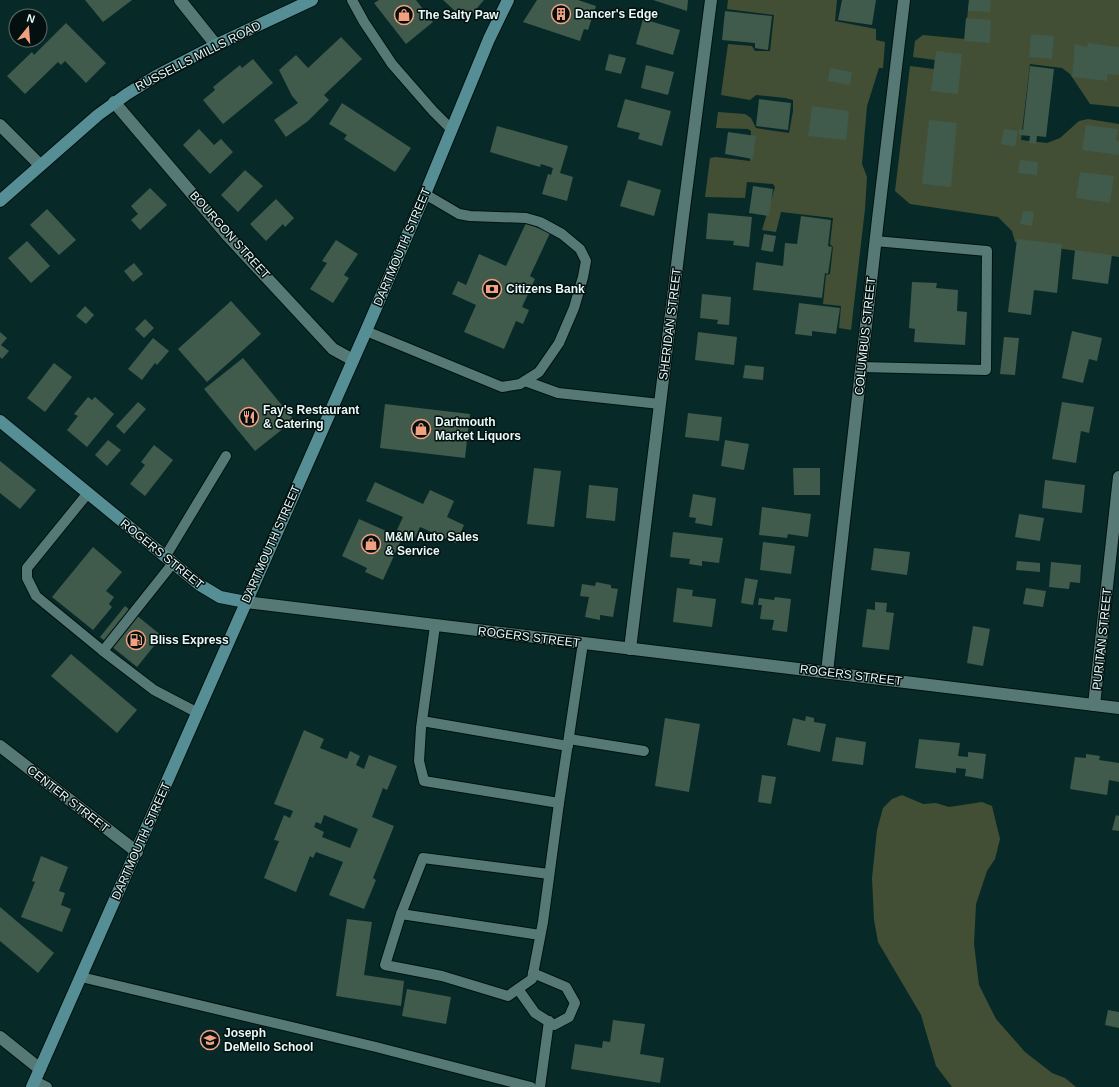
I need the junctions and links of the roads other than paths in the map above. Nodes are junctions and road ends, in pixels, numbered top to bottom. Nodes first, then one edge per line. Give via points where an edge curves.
1 (180, 0) edge
2 (352, 0) edge
3 (508, 0) edge
4 (711, 0) edge
5 (904, 0) edge
6 (303, 2) edge
7 (216, 45) junction
8 (114, 102) junction
9 (0, 125) edge
10 (452, 130) junction
11 (40, 165) junction
12 (425, 194) junction
13 (0, 200) edge
14 (875, 241) junction
15 (366, 331) junction
16 (352, 360) junction
17 (861, 367) junction
18 (525, 382) junction
19 (660, 404) junction
20 (0, 421) edge
21 (226, 456) dead end
22 (1119, 477) edge
23 (88, 493) junction
24 (169, 560) junction
25 (246, 602) junction
26 (435, 626) junction
27 (583, 643) junction
28 (630, 649) junction
29 (103, 651) junction
30 (827, 672) junction
31 (1094, 705) junction
32 (1119, 708) edge
33 (198, 712) junction
34 (422, 721) junction
35 (568, 743) junction
36 (0, 746) edge
37 (644, 751) dead end
38 (558, 803) junction
39 (137, 852) junction
40 (549, 874) junction
41 (401, 914) junction
42 (540, 935) junction
43 (533, 973) junction
44 (81, 977) junction
45 (518, 989) junction
46 (549, 1021) junction
47 (0, 1037) edge
48 (40, 1069) junction
49 (34, 1084) edge
50 (509, 1084) edge
51 (47, 1087) edge
52 (531, 1087) edge
53 (540, 1087) edge

1 - 7 street
2 - 10 lane via 392,64
3 - 10 main road, DARTMOUTH STREET via 489,39
4 - 19 street, SHERIDAN STREET
5 - 14 street, COLUMBUS STREET
6 - 7 main road, RUSSELLS MILLS ROAD
7 - 8 main road, RUSSELLS MILLS ROAD via 156,76
8 - 11 main road, RUSSELLS MILLS ROAD
8 - 16 street, BOURGON STREET via 228,236 330,346
9 - 11 street
10 - 12 main road, DARTMOUTH STREET
11 - 13 main road, RUSSELLS MILLS ROAD
12 - 15 main road, DARTMOUTH STREET
12 - 18 lane via 459,214 526,218 540,222 562,234 580,249 586,261 584,278 574,308 559,343 539,372
14 - 17 street, COLUMBUS STREET
14 - 17 lane via 987,251 986,370
15 - 16 main road, DARTMOUTH STREET
15 - 18 lane via 502,387
16 - 25 main road, DARTMOUTH STREET
17 - 30 street, COLUMBUS STREET
18 - 19 lane via 558,393
19 - 28 street, SHERIDAN STREET
20 - 23 main road, ROGERS STREET
21 - 24 lane
22 - 31 street, PURITAN STREET
23 - 24 main road, ROGERS STREET
23 - 29 lane via 27,568 27,578 36,596
24 - 25 main road, ROGERS STREET via 212,593
24 - 29 lane
25 - 26 street, ROGERS STREET
25 - 33 main road, DARTMOUTH STREET
26 - 27 street, ROGERS STREET
26 - 34 lane
27 - 28 street, ROGERS STREET
27 - 35 lane
28 - 30 street, ROGERS STREET
29 - 33 lane via 154,690
30 - 31 street, ROGERS STREET
31 - 32 street, ROGERS STREET
33 - 39 main road, DARTMOUTH STREET
34 - 35 lane
34 - 38 lane via 419,761 424,781
35 - 37 lane
35 - 38 lane
36 - 39 street, CENTER STREET
38 - 40 lane
39 - 44 main road, DARTMOUTH STREET
40 - 41 lane via 423,858
40 - 42 lane
41 - 42 lane
41 - 45 lane via 385,964 442,976 508,996
42 - 43 lane
43 - 45 lane via 532,979
43 - 46 lane via 566,987 575,1003 569,1017 554,1025
44 - 48 main road, DARTMOUTH STREET
44 - 50 lane via 369,1045
45 - 46 lane via 535,1013
46 - 53 lane
47 - 48 street
48 - 49 main road, DARTMOUTH STREET
49 - 51 lane
50 - 52 lane

